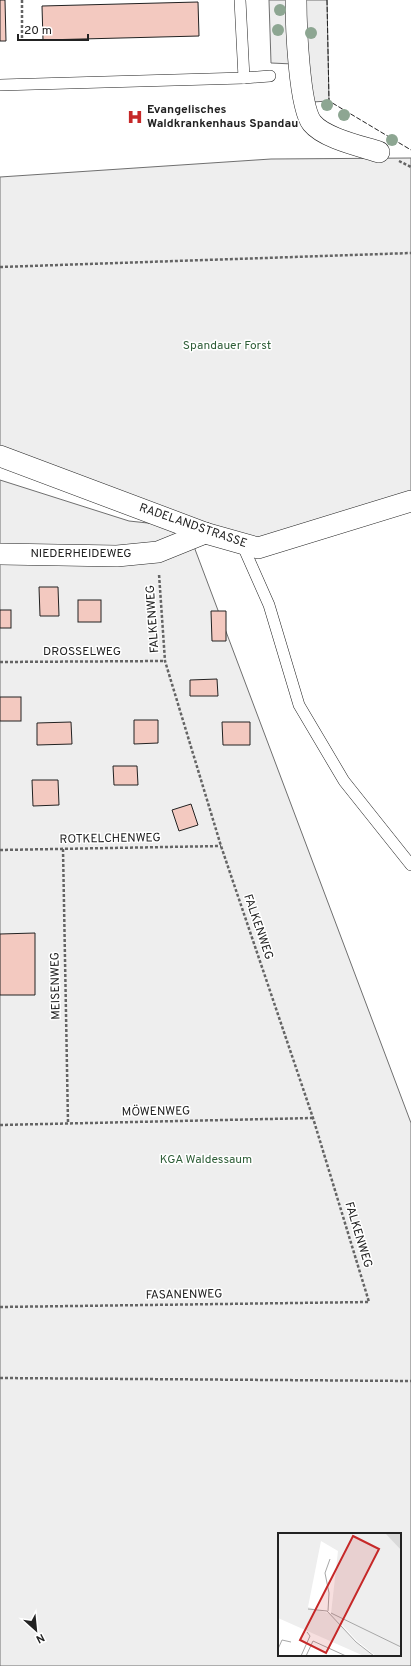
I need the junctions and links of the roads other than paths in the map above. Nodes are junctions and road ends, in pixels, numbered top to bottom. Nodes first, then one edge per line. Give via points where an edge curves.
1 (240, 0) edge
2 (296, 0) edge
3 (270, 76) dead end
4 (244, 78) junction
5 (0, 85) edge
6 (387, 155) road end
7 (0, 456) edge
8 (411, 501) edge
9 (205, 532) junction
10 (242, 544) junction
11 (0, 554) edge
12 (411, 865) edge

1 - 4 lane
2 - 6 street via 296,32 305,111 312,123 324,133
3 - 4 lane
4 - 5 lane
7 - 9 street, RADELANDSTRASSE
8 - 10 street, RADELANDSTRASSE via 258,548
9 - 10 street, RADELANDSTRASSE
9 - 11 street, NIEDERHEIDEWEG via 158,552 117,556
10 - 12 lane via 269,605 299,706 344,781

